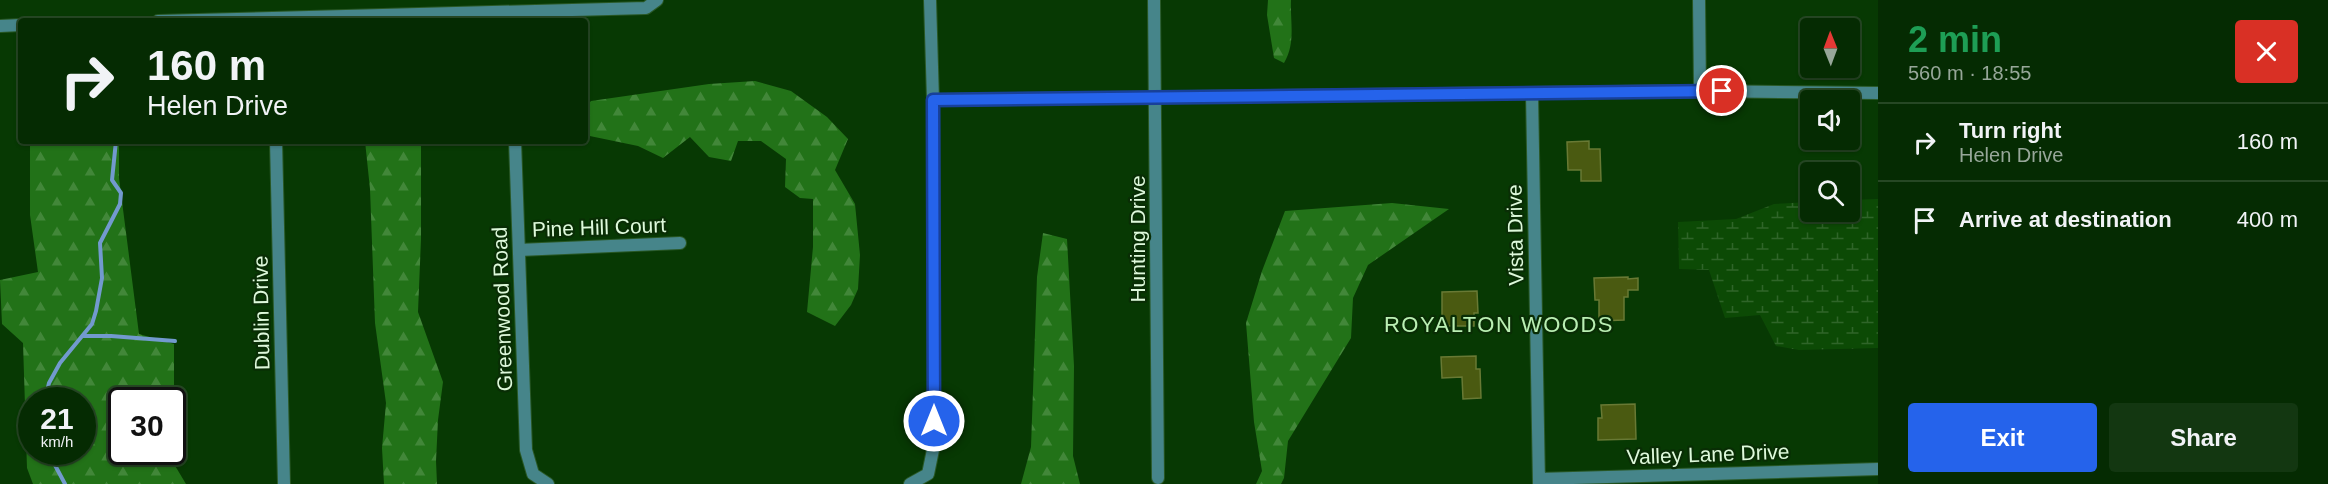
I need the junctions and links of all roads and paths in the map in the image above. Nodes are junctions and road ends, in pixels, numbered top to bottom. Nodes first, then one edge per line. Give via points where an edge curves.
1 (510, 0) edge
2 (657, 0) edge
3 (930, 0) edge
4 (1154, 0) edge
5 (1699, 0) edge
6 (511, 17) edge
7 (392, 18) edge
8 (18, 25) edge
9 (0, 26) edge
10 (1700, 91) junction
11 (1878, 93) edge
12 (1532, 94) junction
13 (1155, 97) junction
14 (933, 100) junction
15 (276, 144) edge
16 (515, 144) edge
17 (680, 243) dead end
18 (519, 250) junction
19 (1878, 469) edge
20 (1158, 478) dead end
21 (1539, 481) edge
22 (284, 484) edge
23 (548, 484) edge
24 (910, 484) edge

1 - 6 street
2 - 6 street via 646,8
3 - 14 street
4 - 13 street, Hunting Drive
5 - 10 street
6 - 7 street
8 - 9 street
10 - 11 street
10 - 12 street
12 - 13 street
12 - 21 street, Vista Drive
13 - 14 street
13 - 20 street, Hunting Drive
14 - 24 street via 934,445 928,474
15 - 22 street, Dublin Drive
16 - 18 street, Greenwood Road
17 - 18 street, Pine Hill Court
18 - 23 street, Greenwood Road via 526,450 533,474
19 - 21 street, Valley Lane Drive

